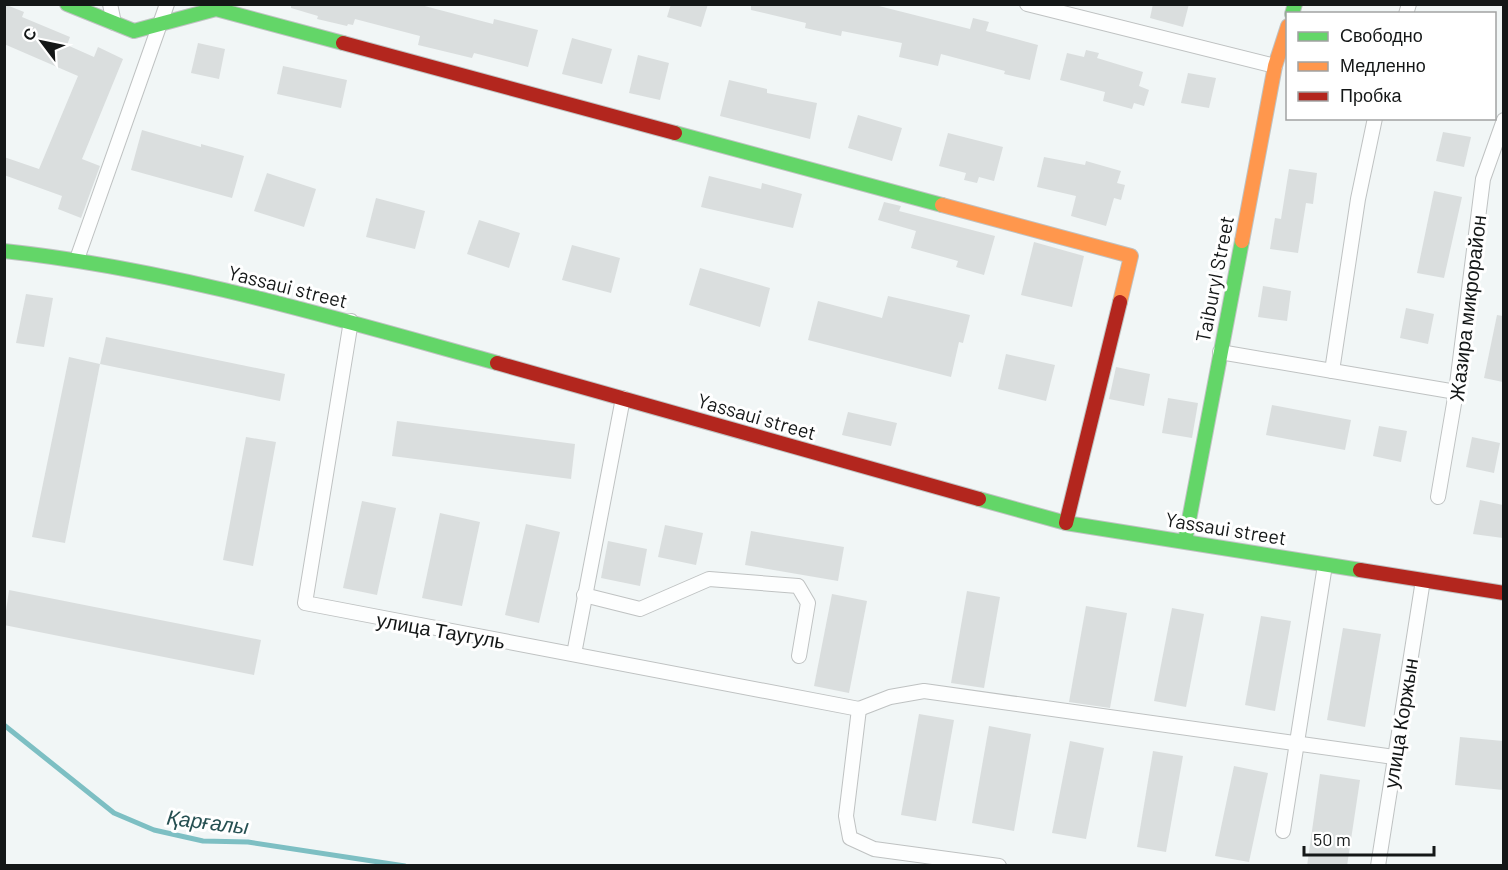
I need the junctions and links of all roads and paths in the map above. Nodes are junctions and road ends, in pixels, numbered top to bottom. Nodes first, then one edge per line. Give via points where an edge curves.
1 (67, 4) edge
2 (110, 4) edge
3 (167, 4) edge
4 (1028, 4) edge
5 (114, 23) junction
6 (159, 24) junction
7 (1286, 29) edge
8 (1275, 66) junction
9 (1375, 120) edge
10 (1503, 120) edge
11 (4, 251) edge
12 (77, 259) junction
13 (351, 321) junction
14 (1220, 352) junction
15 (1332, 371) junction
16 (1456, 392) junction
17 (623, 398) junction
18 (1438, 497) dead end
19 (1066, 523) junction
20 (1185, 541) junction
21 (1325, 565) junction
22 (1423, 580) junction
23 (1503, 593) edge
24 (584, 596) junction
25 (574, 654) junction
26 (800, 656) dead end
27 (859, 708) junction
28 (1298, 745) junction
29 (1394, 757) junction
30 (1282, 831) dead end
31 (999, 866) edge
32 (1378, 866) edge

1 - 5 street
2 - 5 street
3 - 6 street
4 - 8 street
5 - 6 street via 134,31
6 - 12 street
6 - 19 street via 216,9 1131,256
7 - 8 street, Taiburyl Street
8 - 14 street, Taiburyl Street
9 - 15 street via 1358,199
10 - 16 street, Жазира микрорайон via 1483,179
11 - 12 street, Yassaui street
12 - 13 street, Yassaui street
13 - 17 street, Yassaui street
13 - 25 street, улица Таугуль via 305,603
14 - 15 street
14 - 20 street, Taiburyl Street
15 - 16 street
16 - 18 street, Жазира микрорайон
17 - 19 street, Yassaui street
17 - 24 street
19 - 20 street, Yassaui street
20 - 21 street, Yassaui street
21 - 22 street, Yassaui street
21 - 28 street
22 - 23 street, Yassaui street
22 - 29 street, улица Коржын
24 - 25 street
24 - 26 street via 640,609 708,579 798,586 808,603
25 - 27 street, улица Таугуль
27 - 28 street via 890,697 924,692
27 - 31 street via 846,816 850,838 874,849
28 - 29 street
28 - 30 street
29 - 32 street, улица Коржын

